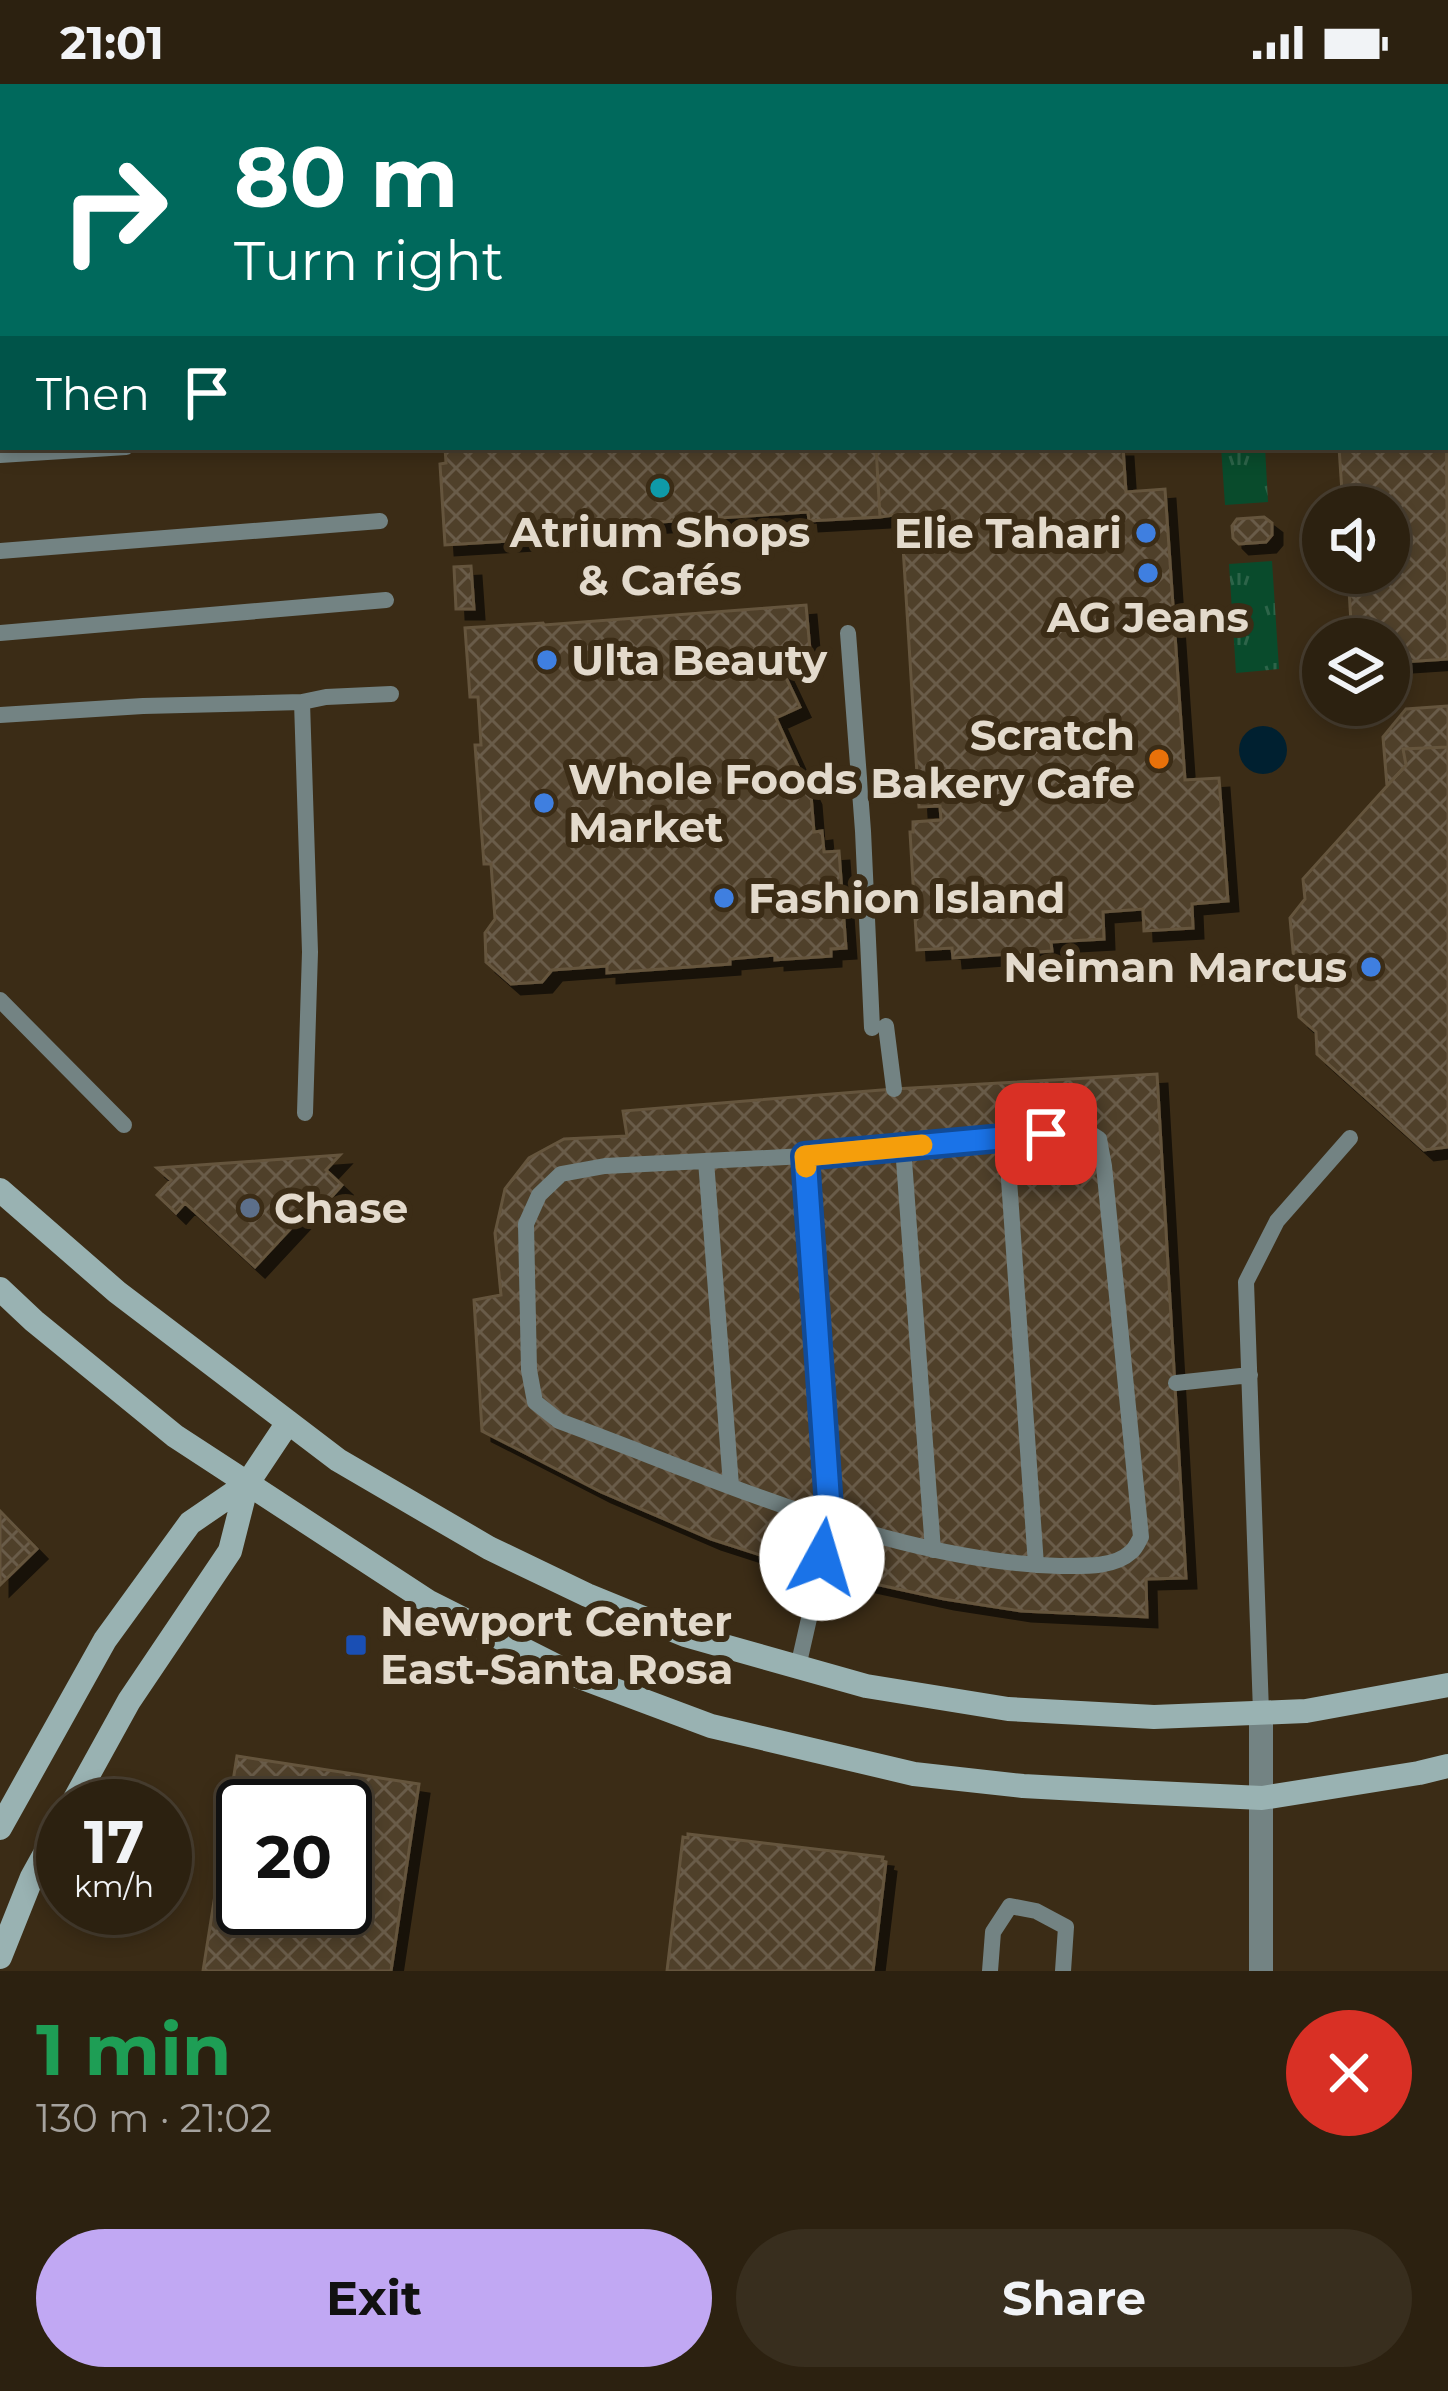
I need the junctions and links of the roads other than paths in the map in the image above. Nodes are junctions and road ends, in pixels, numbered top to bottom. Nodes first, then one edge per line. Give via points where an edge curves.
1 (79, 450) edge
2 (0, 455) edge
3 (380, 521) dead end
4 (0, 551) edge
5 (386, 600) dead end
6 (0, 633) edge
7 (848, 633) dead end
8 (391, 694) dead end
9 (302, 702) junction
10 (0, 715) edge
11 (0, 1000) edge
12 (894, 1089) dead end
13 (305, 1113) dead end
14 (124, 1125) dead end
15 (1006, 1137) junction
16 (1350, 1138) dead end
17 (903, 1147) junction
18 (805, 1156) junction
19 (706, 1160) junction
20 (0, 1190) edge
21 (0, 1289) edge
22 (1250, 1375) junction
23 (1176, 1383) dead end
24 (287, 1424) junction
25 (247, 1484) junction
26 (731, 1485) junction
27 (830, 1522) junction
28 (934, 1550) junction
29 (1036, 1565) junction
30 (798, 1666) junction
31 (1448, 1685) edge
32 (1261, 1712) junction
33 (1448, 1766) edge
34 (86, 1779) edge
35 (1262, 1798) junction
36 (0, 1828) edge
37 (36, 1870) edge
38 (0, 1960) edge
39 (15, 1971) edge
40 (990, 1971) edge
41 (1063, 1971) edge
42 (1262, 1971) edge

1 - 2 lane
3 - 4 lane
5 - 6 lane
7 - 12 lane via 879,1027
8 - 9 lane
9 - 10 lane
9 - 13 lane via 310,952
11 - 14 lane
15 - 17 lane
15 - 29 lane
15 - 29 lane via 1084,1130 1099,1139 1141,1537 1111,1562
16 - 22 lane via 1276,1221 1246,1282
17 - 18 lane
17 - 28 lane
18 - 19 lane
18 - 27 lane
19 - 26 lane
19 - 26 lane via 561,1174 539,1195 526,1224 530,1370 535,1402 560,1421
20 - 24 main road
21 - 25 main road via 175,1436
22 - 23 lane
22 - 32 lane
24 - 25 main road
24 - 30 main road via 489,1548 568,1586 685,1635
25 - 34 main road via 230,1551
25 - 35 main road via 429,1602 572,1674 711,1726 914,1774
25 - 36 main road via 190,1523 105,1640
26 - 27 lane
27 - 28 lane
27 - 30 lane
28 - 29 lane
30 - 32 main road via 866,1686 1008,1708 1154,1717
31 - 32 main road
32 - 35 street
33 - 35 main road
35 - 42 street
37 - 38 main road
38 - 39 street
40 - 41 lane via 992,1932 1010,1906 1066,1927

